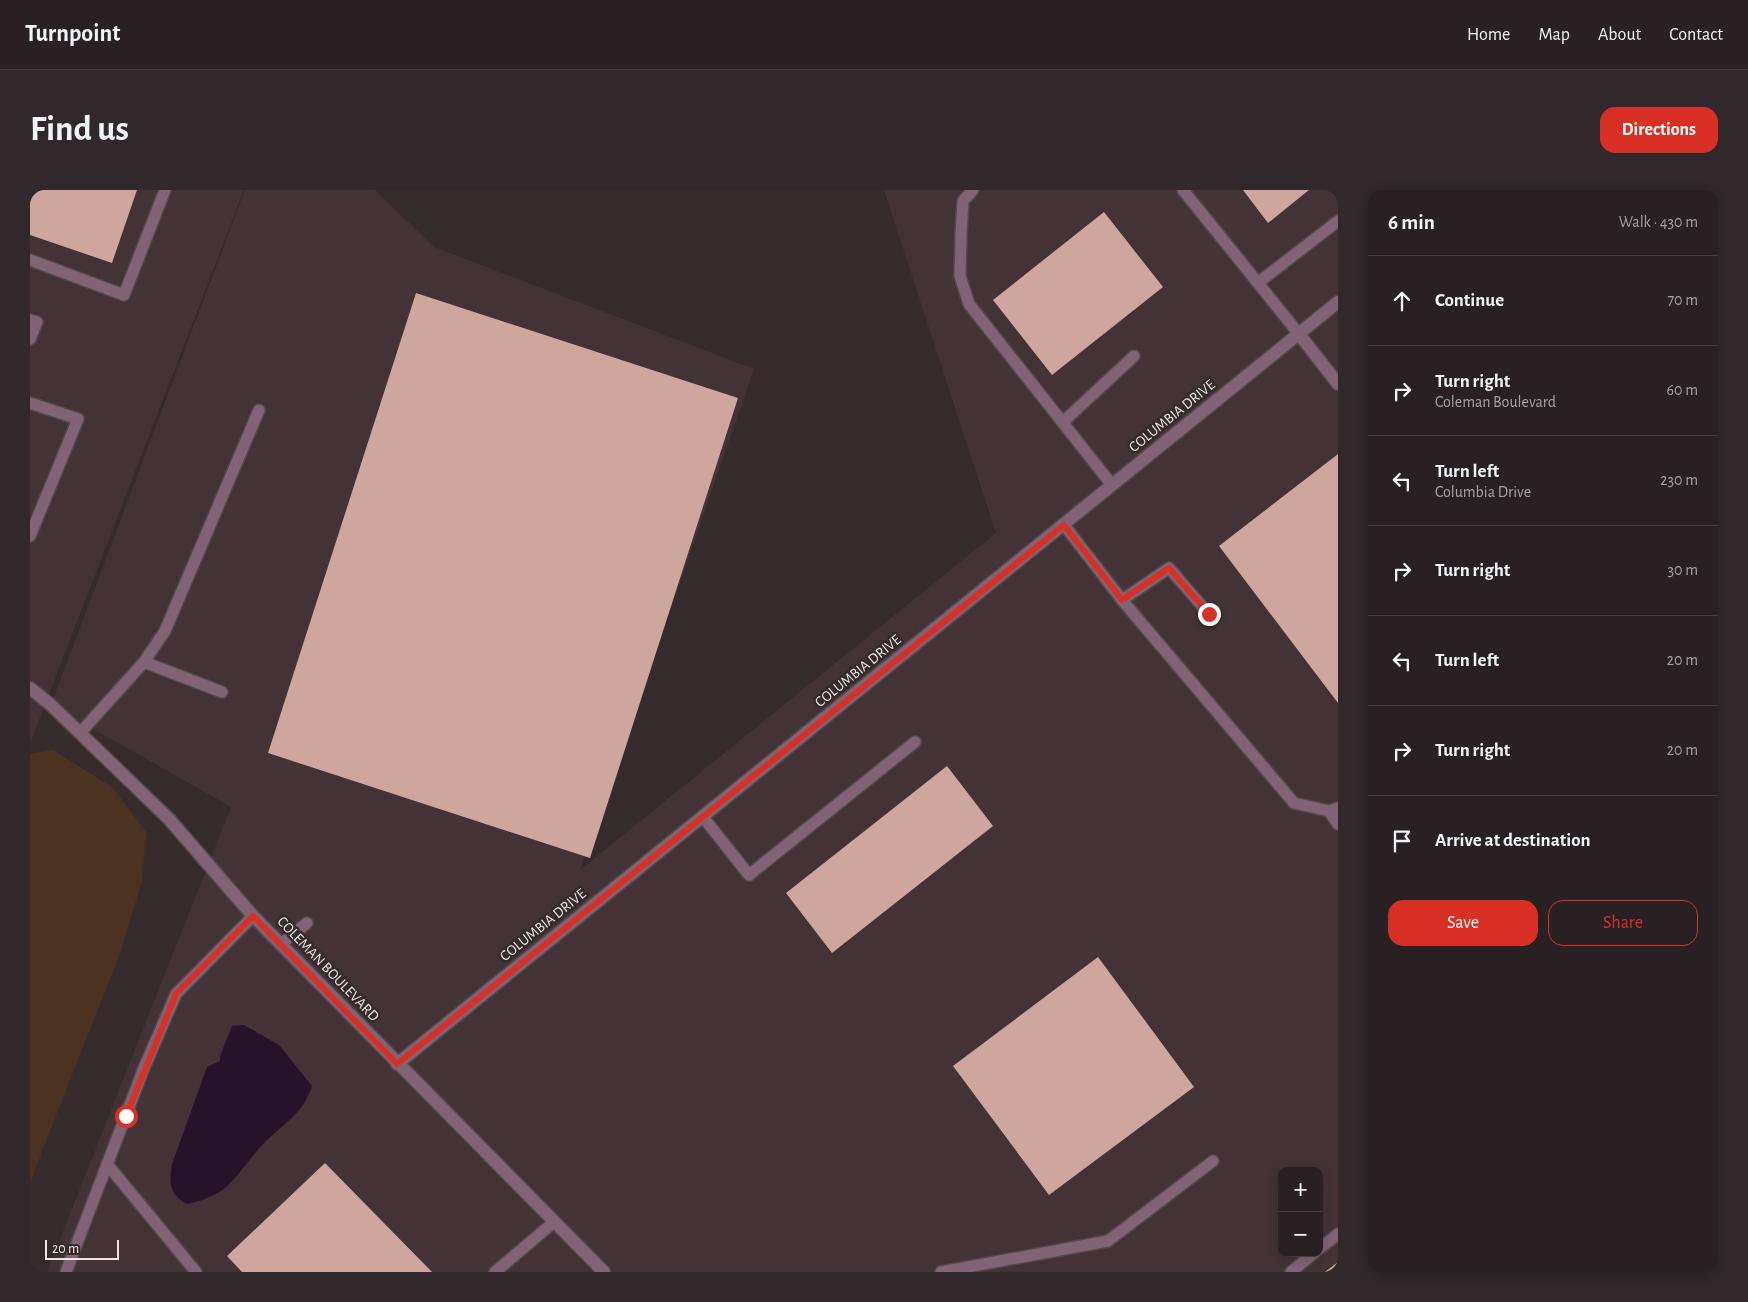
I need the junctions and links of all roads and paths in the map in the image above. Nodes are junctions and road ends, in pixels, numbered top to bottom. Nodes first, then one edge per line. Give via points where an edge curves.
1 (165, 190) edge
2 (973, 190) edge
3 (1183, 190) edge
4 (1338, 221) edge
5 (30, 260) edge
6 (1259, 282) junction
7 (1338, 302) edge
8 (30, 320) edge
9 (1299, 334) junction
10 (30, 339) edge
11 (1134, 356) dead end
12 (1338, 384) edge
13 (30, 403) edge
14 (259, 410) dead end
15 (1063, 422) junction
16 (1112, 485) junction
17 (1064, 525) junction
18 (30, 536) edge
19 (1122, 600) junction
20 (1209, 614) dead end
21 (144, 662) junction
22 (30, 688) edge
23 (222, 692) dead end
24 (80, 733) junction
25 (914, 742) dead end
26 (1333, 810) edge
27 (703, 816) junction
28 (1338, 824) edge
29 (253, 916) junction
30 (307, 924) dead end
31 (281, 944) junction
32 (397, 1064) junction
33 (1213, 1161) dead end
34 (107, 1164) junction
35 (554, 1222) junction
36 (1338, 1234) edge
37 (1323, 1246) edge
38 (1309, 1257) edge
39 (971, 1269) edge
40 (66, 1272) edge
41 (196, 1272) edge
42 (495, 1272) edge
43 (604, 1272) edge
44 (941, 1272) edge
45 (1291, 1272) edge

1 - 5 lane via 124,295
2 - 15 lane via 963,202 961,234 960,276 969,304
3 - 6 lane
4 - 6 lane
6 - 9 lane
7 - 9 street, COLUMBIA DRIVE
8 - 10 lane via 37,322
9 - 12 street
9 - 16 street, COLUMBIA DRIVE
11 - 15 lane
13 - 18 lane via 78,419
14 - 21 lane via 165,631
15 - 16 lane
16 - 17 street, COLUMBIA DRIVE
17 - 19 lane
17 - 27 street, COLUMBIA DRIVE
19 - 20 lane via 1169,568
19 - 26 lane via 1294,803
21 - 23 lane
21 - 24 lane
22 - 24 street, COLEMAN BOULEVARD
24 - 29 street, COLEMAN BOULEVARD via 169,819
25 - 27 lane via 749,875
26 - 28 lane
27 - 32 street, COLUMBIA DRIVE
29 - 31 street, COLEMAN BOULEVARD
29 - 34 lane via 176,994
30 - 31 lane
31 - 32 street, COLEMAN BOULEVARD
32 - 35 street, COLEMAN BOULEVARD
33 - 39 lane via 1108,1242
34 - 40 lane
34 - 41 lane
35 - 42 lane
35 - 43 street, COLEMAN BOULEVARD
36 - 37 lane
38 - 45 lane
39 - 44 lane

